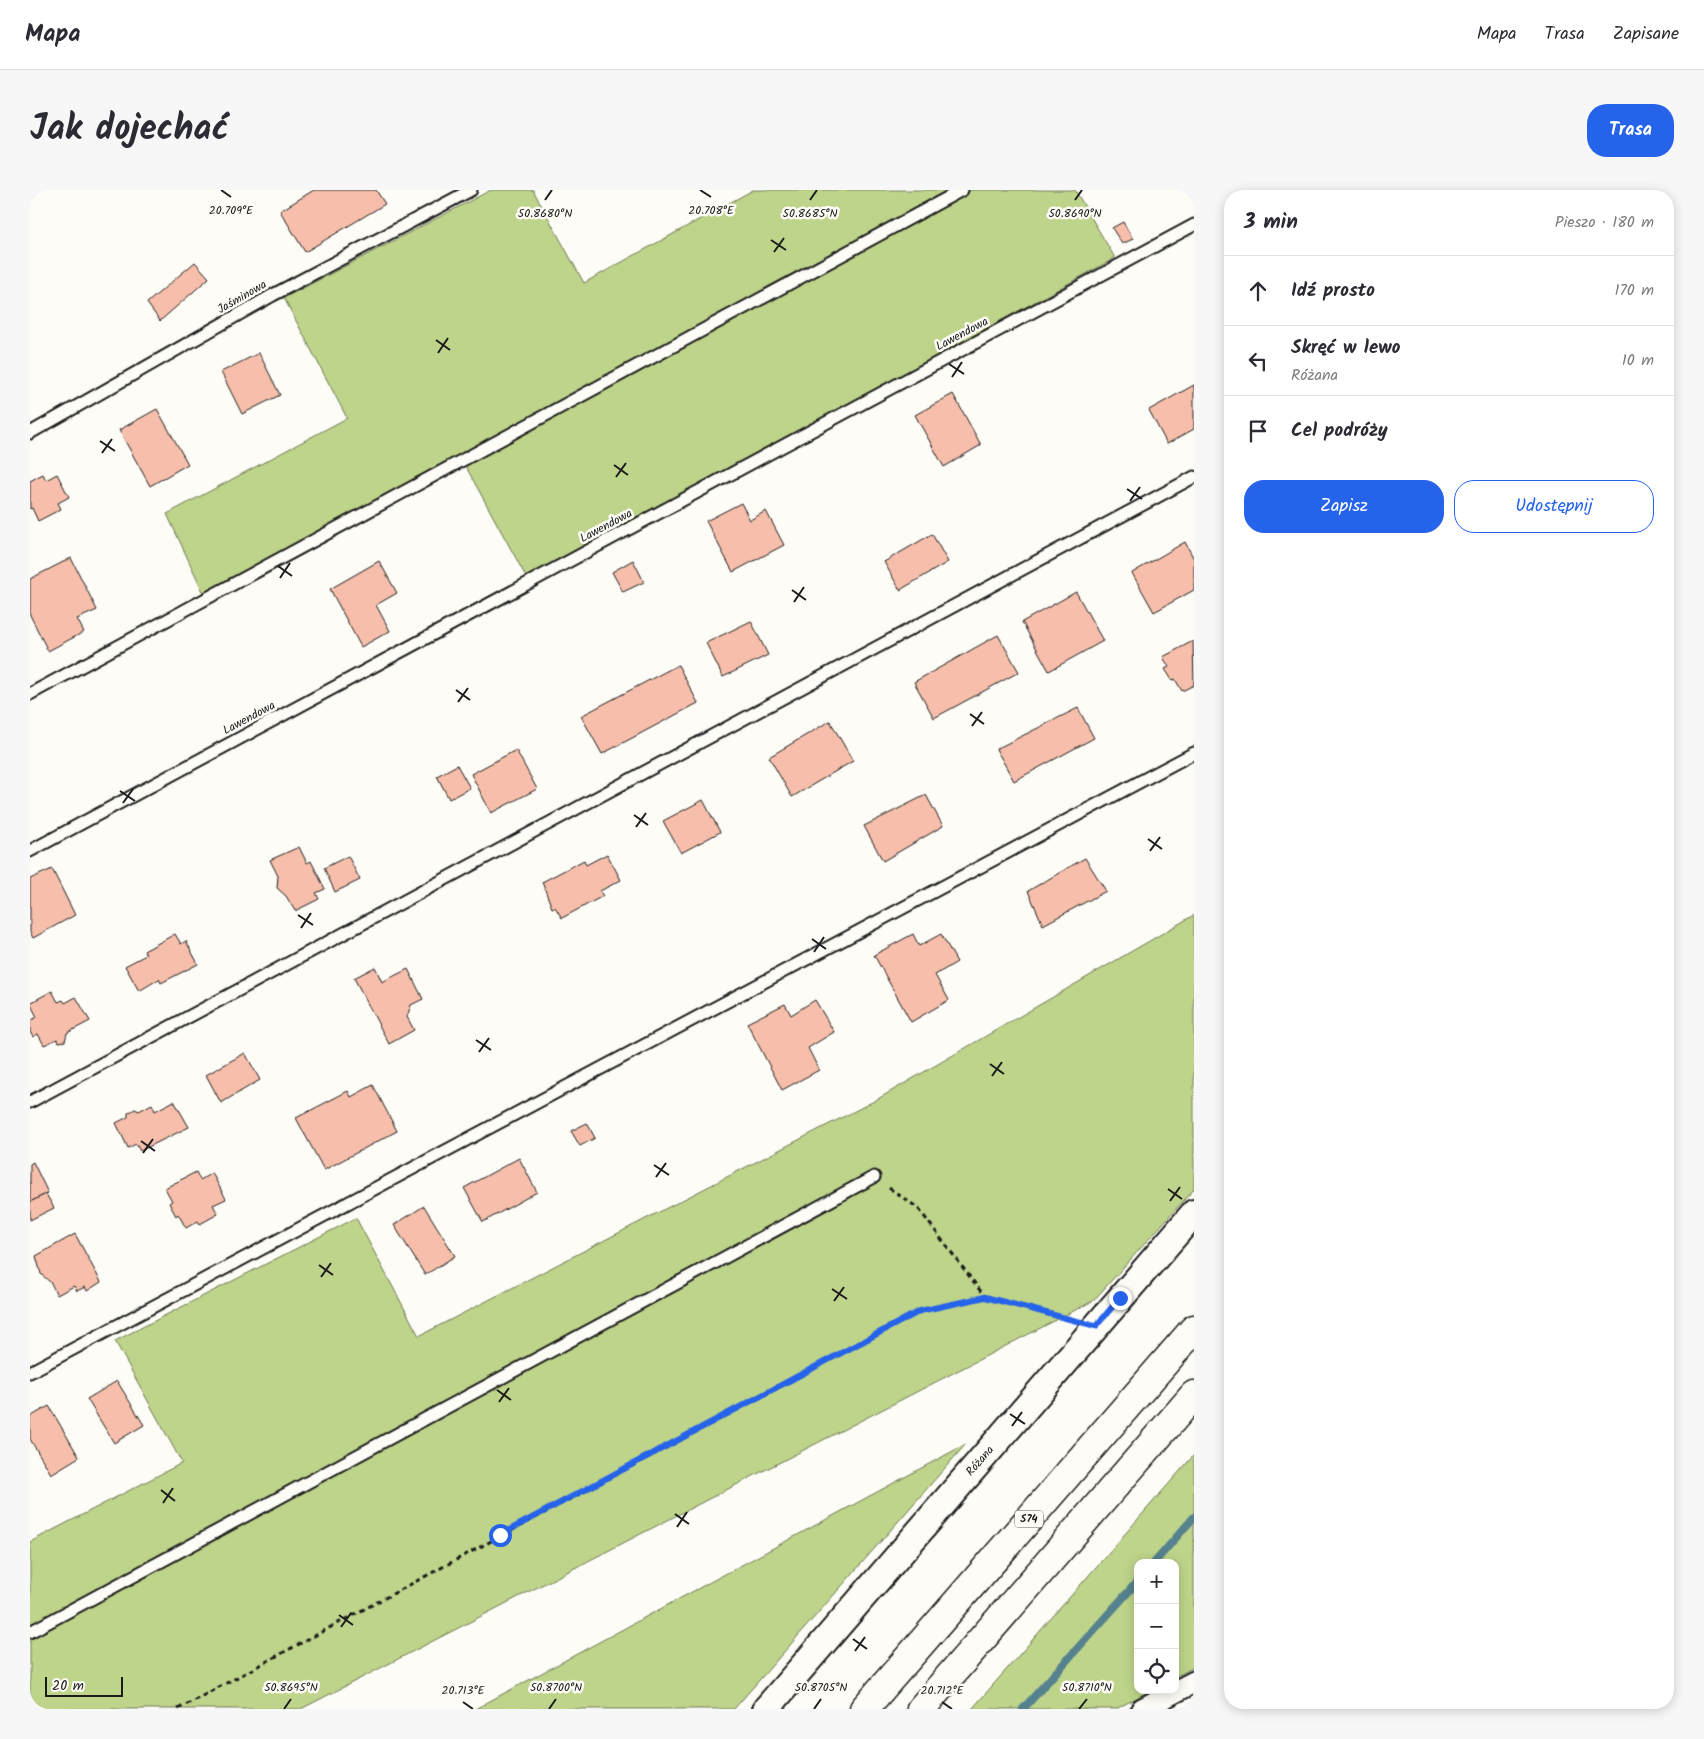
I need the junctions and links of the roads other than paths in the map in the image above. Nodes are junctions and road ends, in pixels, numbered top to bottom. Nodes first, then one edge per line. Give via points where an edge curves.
1 (471, 190) edge
2 (962, 190) edge
3 (1194, 225) edge
4 (30, 433) edge
5 (1194, 477) edge
6 (30, 694) edge
7 (1194, 753) edge
8 (30, 851) edge
9 (30, 1102) edge
10 (874, 1177) road end
11 (1194, 1213) edge
12 (1194, 1329) edge
13 (30, 1372) edge
14 (1194, 1395) edge
15 (30, 1632) edge
16 (1194, 1682) edge
17 (766, 1709) edge
18 (864, 1709) edge
19 (921, 1709) edge
20 (1142, 1709) edge

1 - 4 lane, Jaśminowa via 273,295
2 - 6 lane
3 - 8 lane, Lawendowa
5 - 9 lane
7 - 13 lane
10 - 15 lane
11 - 17 street, Różana
12 - 18 highway, S74
14 - 19 highway
16 - 20 street

